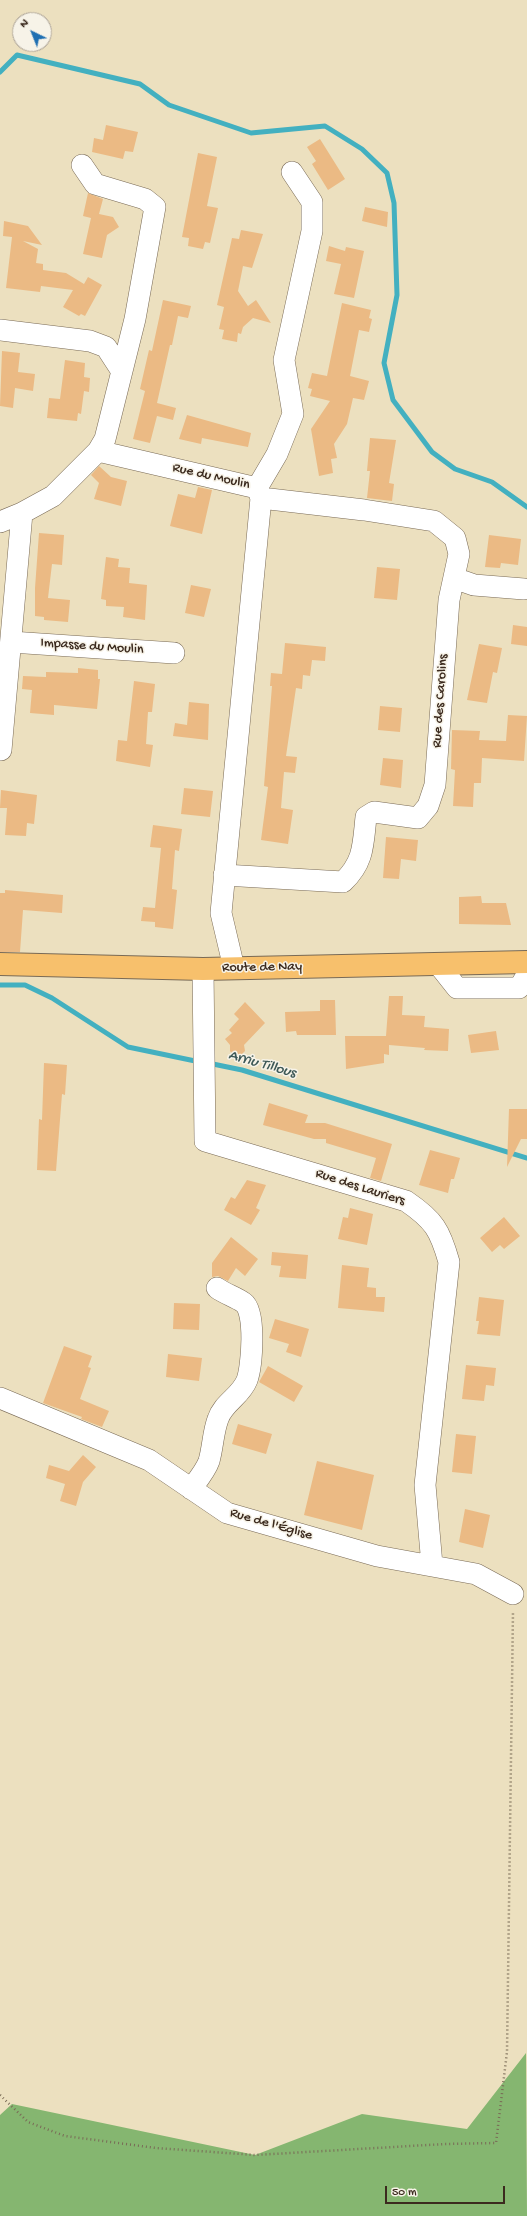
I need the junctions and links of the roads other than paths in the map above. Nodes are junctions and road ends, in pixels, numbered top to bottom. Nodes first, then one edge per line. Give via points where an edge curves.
1 (82, 165) dead end
2 (292, 172) dead end
3 (133, 325) junction
4 (0, 330) edge
5 (99, 344) junction
6 (121, 370) junction
7 (98, 451) junction
8 (259, 493) junction
9 (22, 513) junction
10 (0, 522) edge
11 (454, 578) junction
12 (524, 589) dead end
13 (11, 642) junction
14 (174, 653) dead end
15 (1, 750) dead end
16 (224, 875) junction
17 (0, 964) edge
18 (526, 967) edge
19 (234, 968) junction
20 (203, 969) junction
21 (217, 1288) dead end
22 (0, 1398) edge
23 (191, 1489) junction
24 (432, 1565) junction
25 (513, 1594) road end

1 - 3 street via 95,184 145,199 156,207
2 - 8 street, Rue du Moulin via 312,202 312,231 284,360 293,414
3 - 5 street
3 - 6 street
4 - 5 street
5 - 6 street via 106,347
6 - 7 street via 105,439
7 - 8 street, Rue du Moulin
7 - 9 street via 53,496
8 - 11 street, Rue des Carolins via 434,521 456,538 459,554
8 - 16 street
9 - 10 street
9 - 13 street
11 - 12 street via 474,585
11 - 16 street, Rue des Carolins via 449,600 435,785 428,806 418,818 374,812 366,817 362,855 353,872 343,882
13 - 14 street, Impasse du Moulin
13 - 15 street
16 - 19 street via 221,913
17 - 20 main road, Route de Nay
18 - 19 main road, Route de Nay via 438,964
19 - 20 main road, Route de Nay
20 - 24 street, Rue des Lauriers via 205,1141 406,1201 427,1215 442,1237 449,1262 425,1485
21 - 23 street via 244,1303 250,1312 252,1328 247,1380 221,1413 209,1462
22 - 23 street, Rue de l'Église via 149,1460
23 - 24 street, Rue de l'Église via 226,1513 377,1556
24 - 25 street, Rue de l'Église via 476,1574

